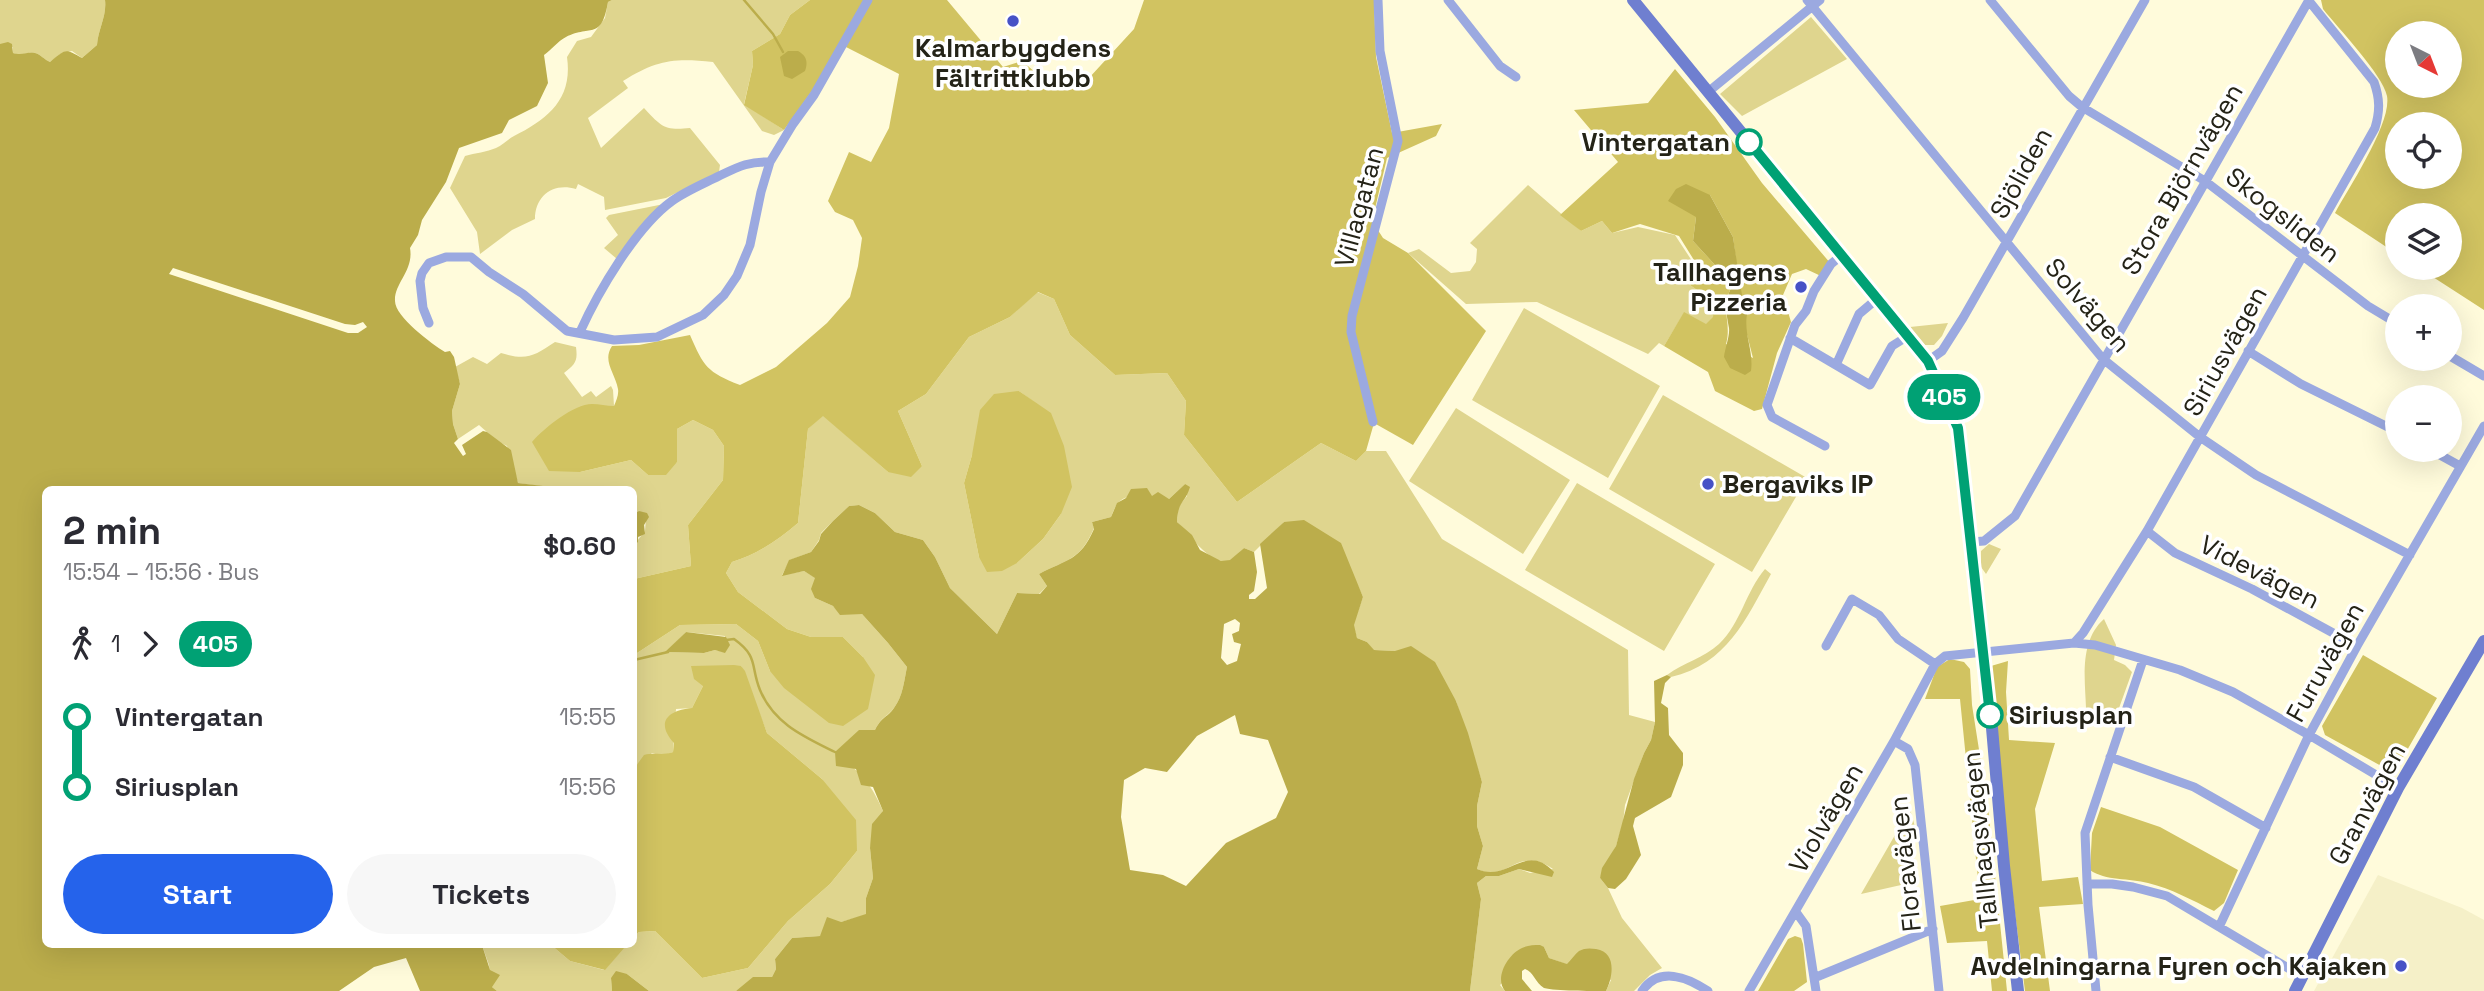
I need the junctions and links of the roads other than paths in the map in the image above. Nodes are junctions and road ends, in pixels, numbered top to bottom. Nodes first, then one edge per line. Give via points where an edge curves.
1 (868, 0) edge
2 (1378, 0) edge
3 (1448, 0) edge
4 (1633, 0) edge
5 (1820, 0) edge
6 (1990, 0) edge
7 (2145, 0) edge
8 (2309, 0) edge
9 (1809, 3) edge
10 (1516, 77) dead end
11 (1708, 92) junction
12 (2082, 107) junction
13 (770, 162) junction
14 (2205, 181) junction
15 (2007, 241) junction
16 (1842, 256) junction
17 (2302, 256) junction
18 (1878, 298) junction
19 (2385, 316) edge
20 (429, 323) dead end
21 (580, 332) junction
22 (1908, 336) junction
23 (1790, 338) junction
24 (2248, 351) junction
25 (2103, 359) junction
26 (1928, 361) junction
27 (2462, 363) edge
28 (1836, 365) junction
29 (2484, 376) edge
30 (1373, 422) dead end
31 (2385, 426) edge
32 (2484, 426) edge
33 (2200, 437) junction
34 (1825, 446) dead end
35 (2453, 462) edge
36 (2460, 466) junction
37 (2147, 531) junction
38 (1971, 542) junction
39 (2410, 555) junction
40 (2484, 641) edge
41 (2074, 643) junction
42 (1826, 646) dead end
43 (2357, 646) junction
44 (1984, 652) junction
45 (2143, 660) junction
46 (1936, 664) junction
47 (2309, 734) junction
48 (1894, 741) junction
49 (2110, 757) junction
50 (2398, 789) junction
51 (2266, 828) junction
52 (2087, 884) junction
53 (1796, 912) junction
54 (2219, 927) junction
55 (1933, 929) junction
56 (2303, 977) junction
57 (1814, 978) junction
58 (1642, 991) edge
59 (1708, 991) edge
60 (1749, 991) edge
61 (1815, 991) edge
62 (1939, 991) edge
63 (2018, 991) edge
64 (2096, 991) edge
65 (2295, 991) edge

1 - 13 street
2 - 30 street, Villagatan via 1380,51 1398,141 1351,332
3 - 10 street via 1500,66
4 - 11 main road, Tallhagsvägen
5 - 9 street
6 - 12 street, Skogsliden
7 - 12 street, Sjöliden
8 - 14 street, Stora Björnvägen
8 - 17 street, Siriusvägen via 2374,82 2379,114
9 - 11 street
9 - 15 street, Solvägen
11 - 16 main road, Tallhagsvägen
12 - 14 street, Skogsliden
12 - 15 street, Sjöliden
13 - 21 street via 754,161 664,207 618,264
13 - 21 street via 746,259 727,292 703,314 657,337 614,340
14 - 17 street, Skogsliden
14 - 25 street, Stora Björnvägen
15 - 25 street, Solvägen
15 - 26 street, Sjöliden via 1950,339
16 - 18 main road, Tallhagsvägen
16 - 23 street via 1823,276
17 - 19 street, Skogsliden
17 - 24 street, Siriusvägen
18 - 22 main road, Tallhagsvägen
18 - 28 street via 1858,314
20 - 21 street via 423,308 422,273 429,263 446,257 471,257 567,331
22 - 26 main road, Tallhagsvägen
22 - 28 street via 1892,346 1870,385
23 - 28 street
23 - 34 street via 1767,405 1772,417
24 - 31 street via 2301,384
24 - 33 street, Siriusvägen
25 - 33 street, Solvägen
25 - 38 street, Stora Björnvägen via 2015,516 1984,541
26 - 38 main road, Tallhagsvägen via 1958,428
27 - 29 street
32 - 36 street, Furuvägen
33 - 37 street, Siriusvägen
33 - 39 street, Solvägen via 2256,475
35 - 36 street
36 - 39 street, Furuvägen
37 - 41 street, Siriusvägen
37 - 43 street, Videvägen via 2175,553
38 - 44 main road, Tallhagsvägen
39 - 43 street, Furuvägen
40 - 50 main road, Granvägen
41 - 44 street
41 - 45 street
42 - 46 street via 1852,599 1879,615 1898,639
43 - 47 street, Furuvägen
44 - 46 street via 1945,656
44 - 63 main road, Tallhagsvägen
45 - 47 street via 2232,692
45 - 49 street
46 - 48 street, Violvägen
47 - 50 street
47 - 51 street, Furuvägen
48 - 53 street, Violvägen
48 - 55 street, Floravägen via 1908,749 1915,765
49 - 51 street via 2194,787
49 - 52 street via 2085,832
50 - 56 main road, Granvägen
51 - 54 street, Furuvägen
52 - 54 street via 2133,887 2167,896
52 - 64 street
53 - 57 street via 1806,926
53 - 60 street, Violvägen
54 - 56 street
55 - 57 street
55 - 62 street, Floravägen
56 - 65 main road, Granvägen
57 - 61 street
58 - 59 street via 1661,976 1677,975

